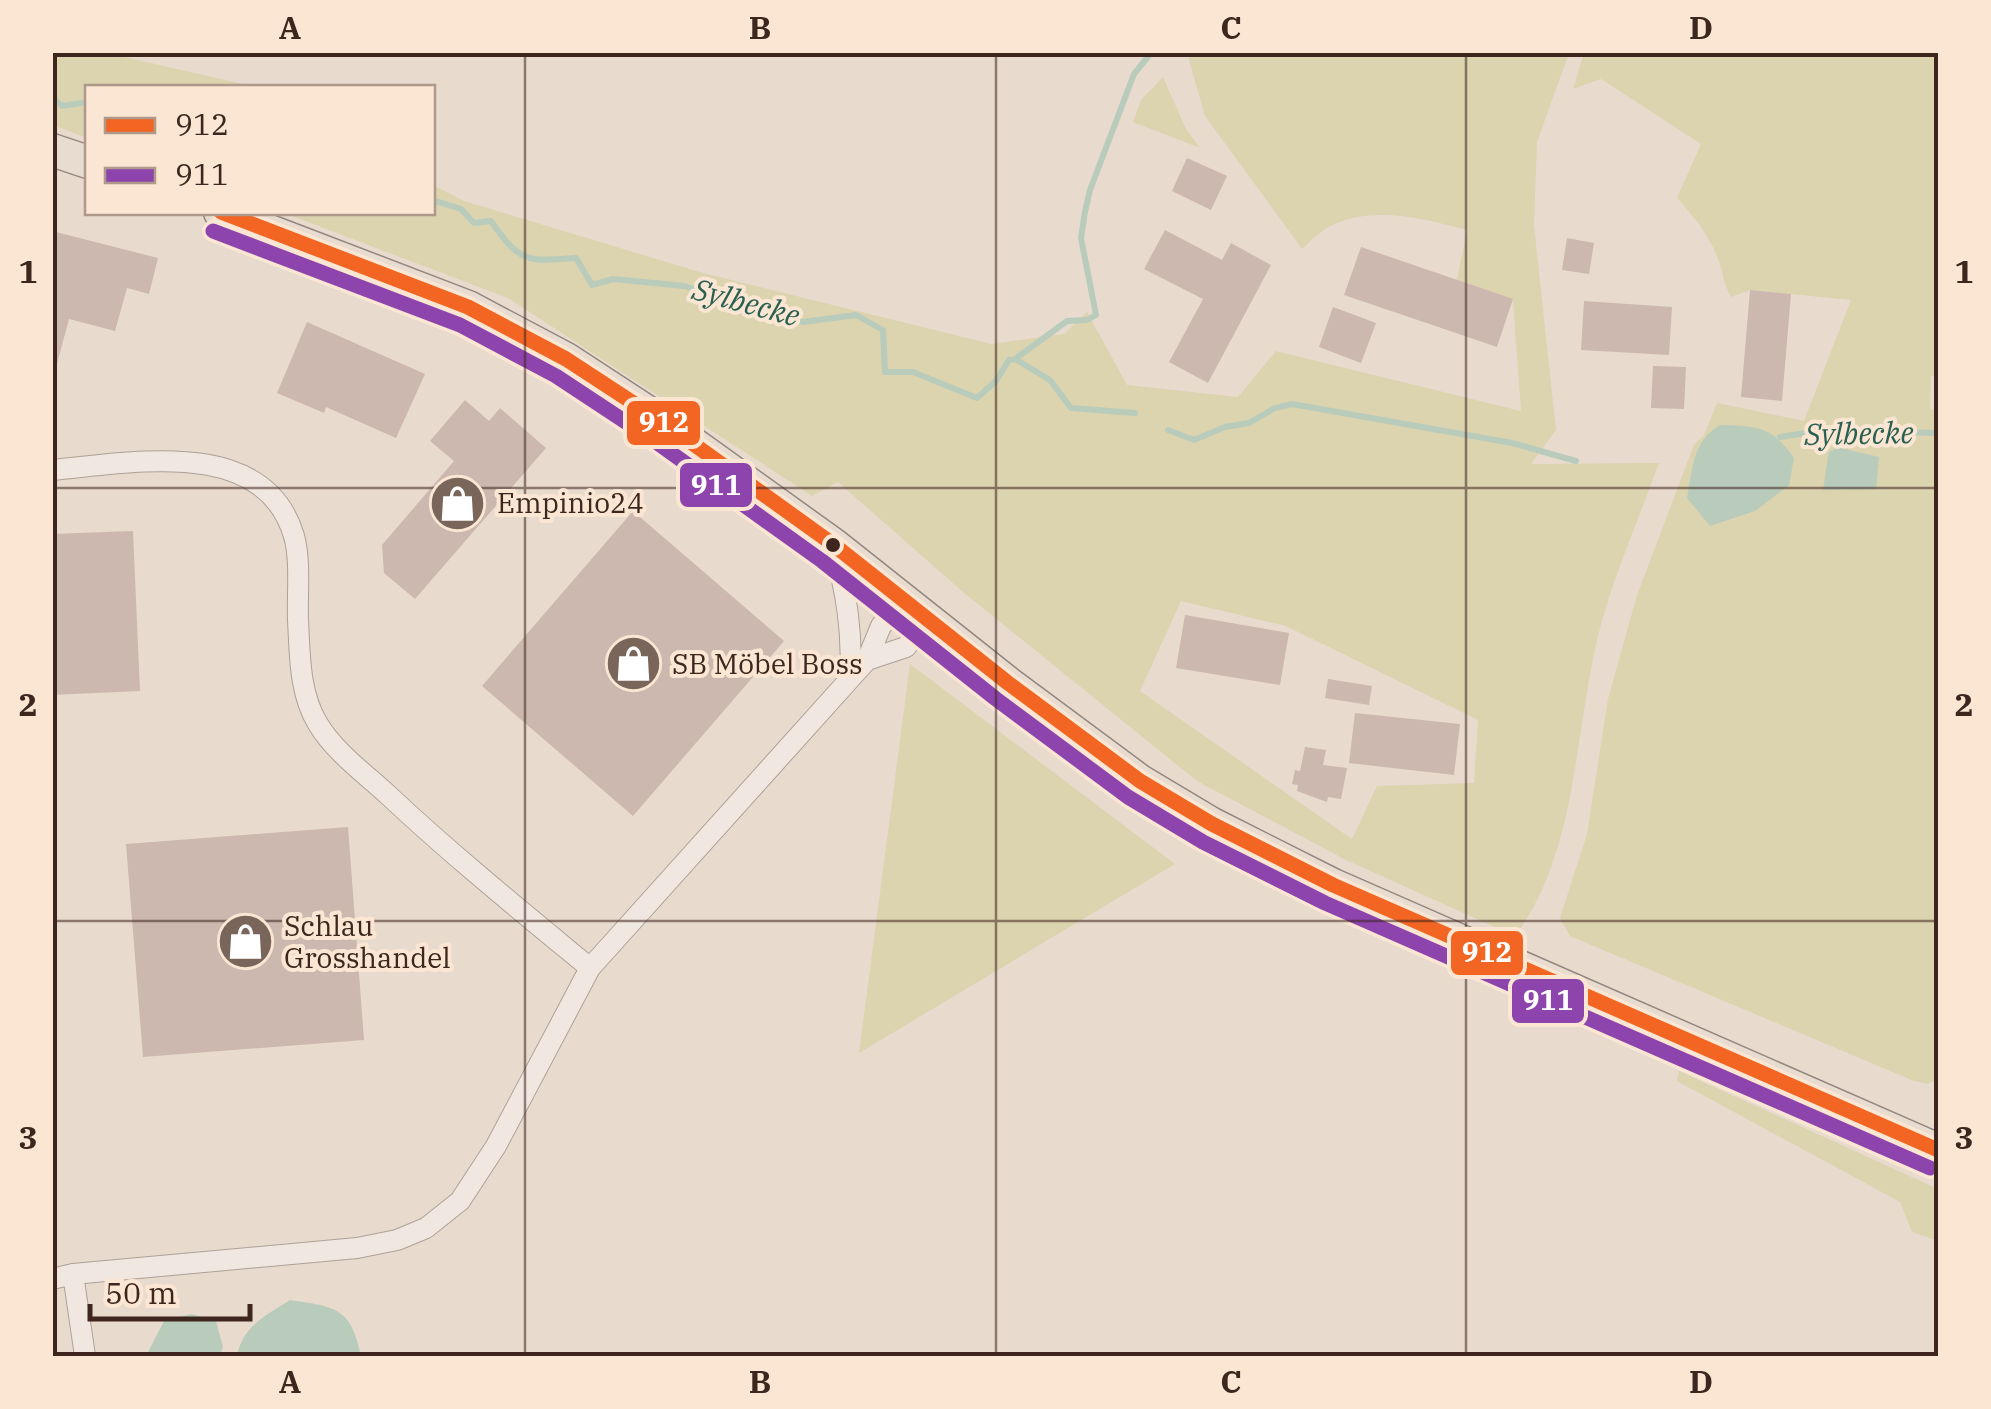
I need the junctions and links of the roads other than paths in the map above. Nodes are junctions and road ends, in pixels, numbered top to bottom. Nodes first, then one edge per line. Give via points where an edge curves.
1 (52, 150) edge
2 (85, 161) edge
3 (228, 215) edge
4 (52, 470) edge
5 (834, 545) junction
6 (916, 609) junction
7 (868, 660) junction
8 (850, 678) junction
9 (590, 968) junction
10 (1938, 1150) edge
11 (62, 1277) edge
12 (85, 1356) edge

1 - 2 main road
3 - 5 main road via 515,330 668,425
4 - 9 street via 208,462 263,488 294,537 302,680 318,723 443,846
5 - 6 main road
5 - 8 street via 849,608
6 - 7 street via 881,626
6 - 7 street via 906,647
6 - 10 main road via 1140,781 1212,824 1333,885
7 - 8 street
8 - 9 street
9 - 11 street via 474,1184 426,1228 356,1248
11 - 12 street

